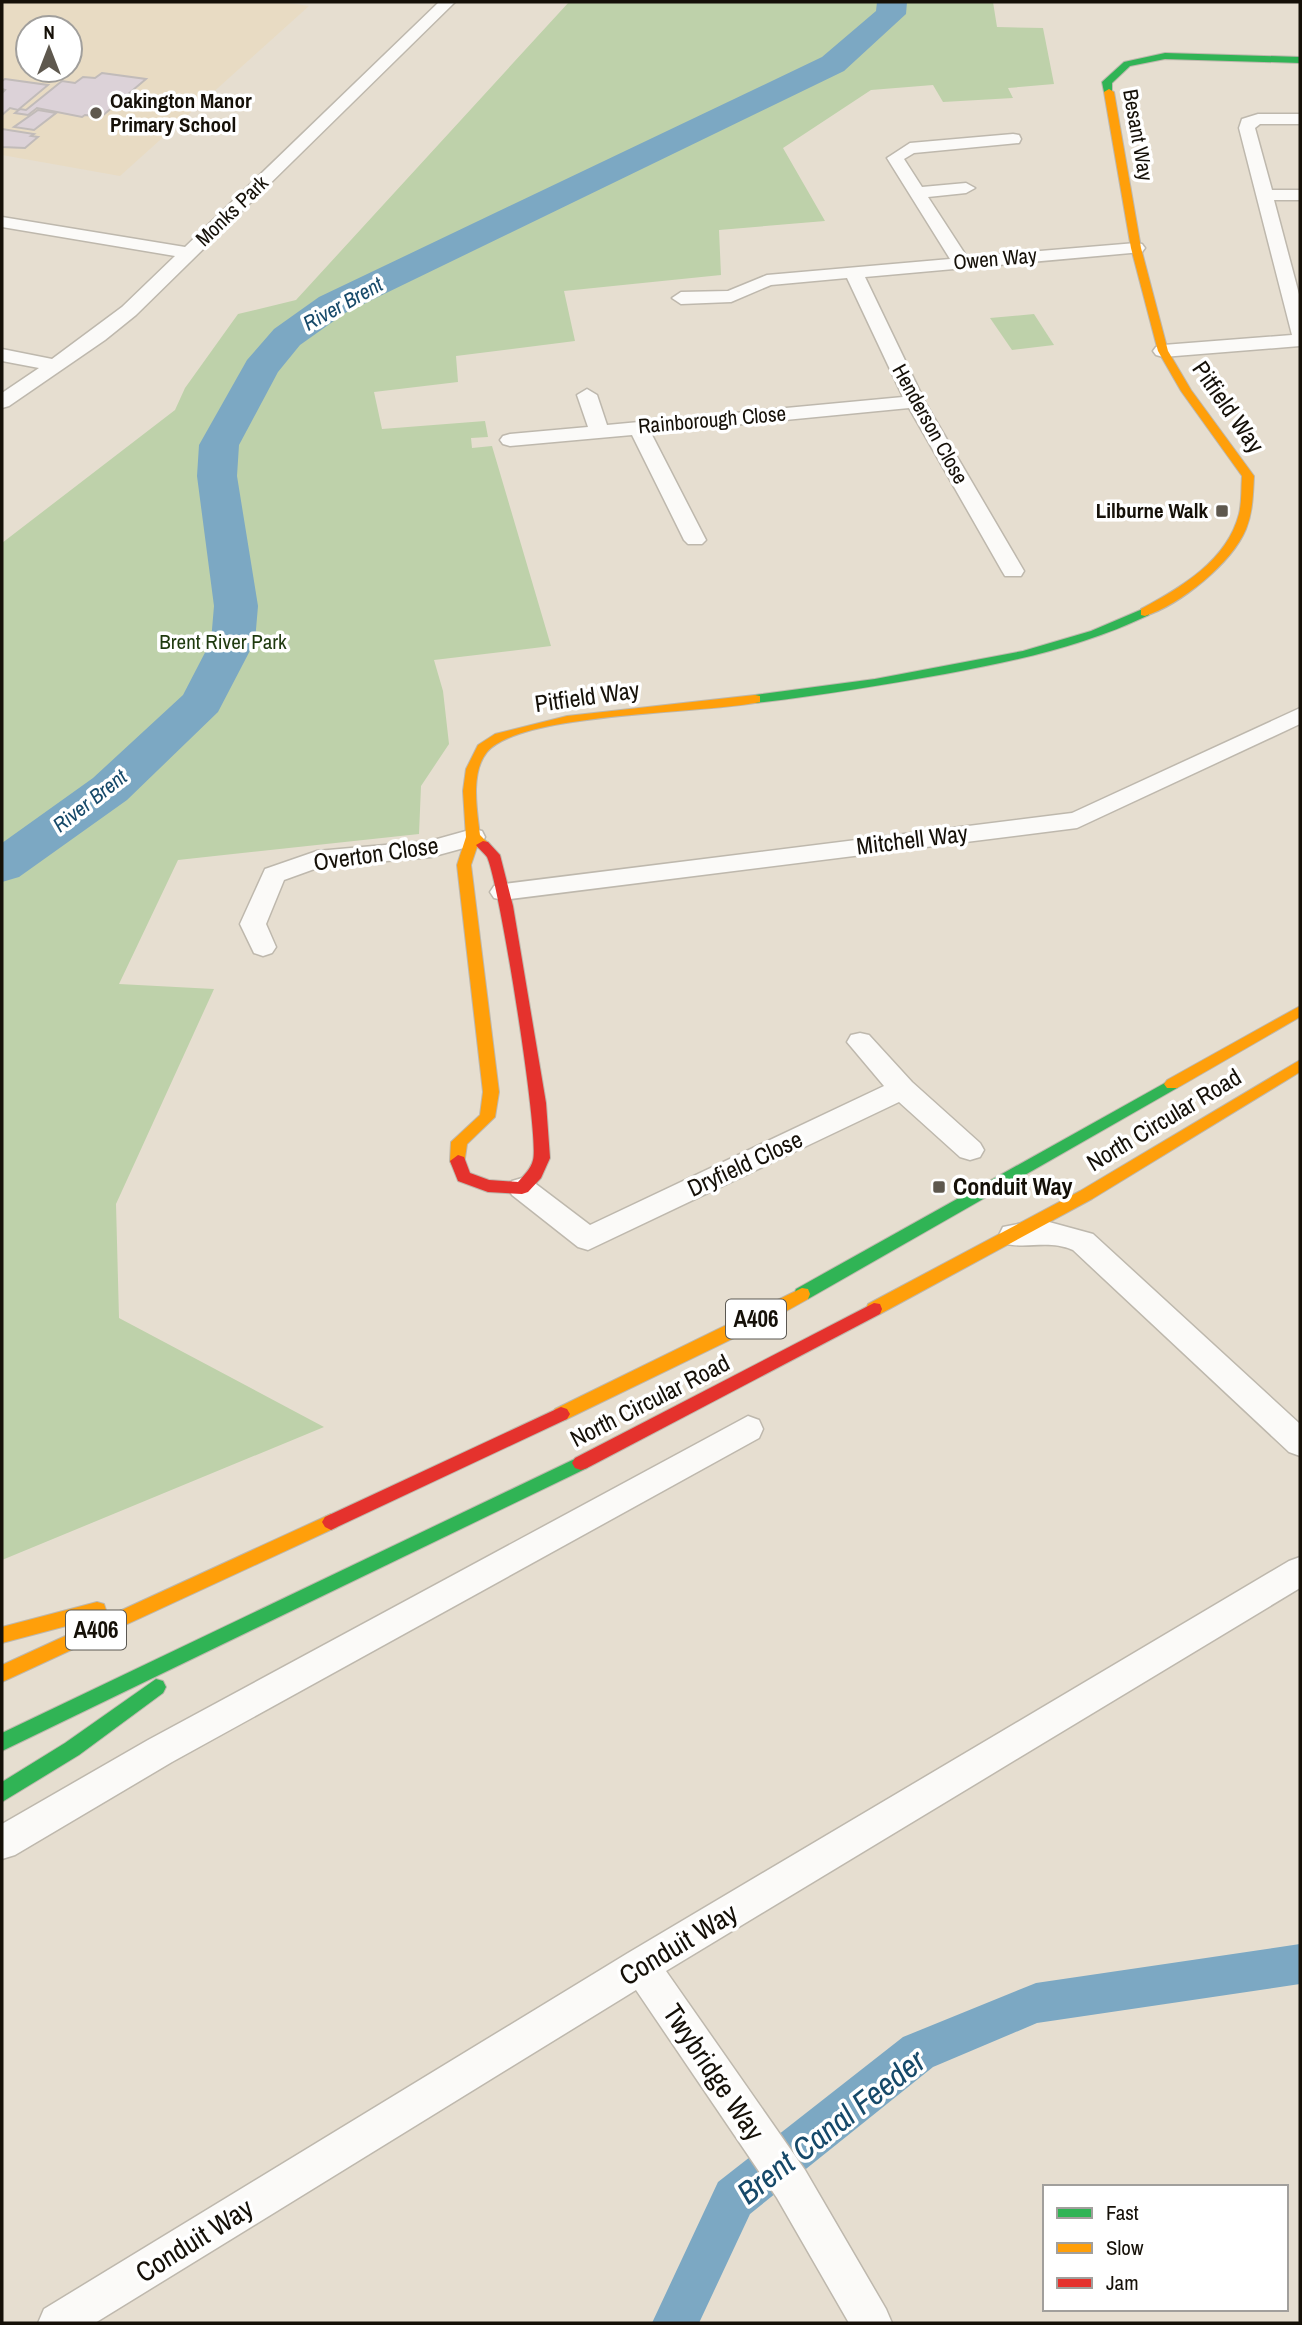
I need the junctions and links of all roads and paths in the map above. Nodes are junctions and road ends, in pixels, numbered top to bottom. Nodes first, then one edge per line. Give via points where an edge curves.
1 (447, 2) edge
2 (1300, 60) edge
3 (1300, 119) edge
4 (1013, 139) dead end
5 (967, 188) dead end
6 (915, 193) junction
7 (1263, 195) junction
8 (1300, 195) edge
9 (2, 222) edge
10 (1136, 248) junction
11 (188, 253) junction
12 (961, 262) junction
13 (853, 273) junction
14 (681, 298) dead end
15 (1300, 333) edge
16 (1300, 340) edge
17 (1163, 351) junction
18 (2, 355) edge
19 (55, 365) junction
20 (587, 395) dead end
21 (2, 402) edge
22 (915, 402) junction
23 (638, 426) junction
24 (599, 431) junction
25 (510, 440) dead end
26 (695, 540) dead end
27 (1013, 571) dead end
28 (1300, 715) edge
29 (473, 837) junction
30 (503, 892) junction
31 (263, 947) dead end
32 (1300, 1011) edge
33 (860, 1042) dead end
34 (1300, 1065) edge
35 (902, 1089) junction
36 (970, 1150) dead end
37 (522, 1188) junction
38 (1013, 1235) junction
39 (748, 1429) dead end
40 (1300, 1443) edge
41 (1300, 1571) edge
42 (190, 1586) junction
43 (2, 1635) edge
44 (223, 1638) junction
45 (2, 1674) edge
46 (2, 1742) edge
47 (2, 1793) edge
48 (2, 1843) edge
49 (641, 1966) junction
50 (58, 2323) edge
51 (872, 2323) edge

1 - 11 street, Monks Park
2 - 10 main road, Besant Way via 1165,56 1127,64 1107,82
3 - 7 street via 1248,123
4 - 6 street via 910,148 895,158
5 - 6 street
6 - 12 street
7 - 8 street
7 - 15 street
9 - 11 street
10 - 12 street, Owen Way
10 - 17 main road, Besant Way
11 - 19 street, Monks Park via 129,311
12 - 13 street, Owen Way
13 - 14 street, Owen Way via 767,280 732,296
13 - 22 street, Henderson Close
16 - 17 street
17 - 29 main road, Pitfield Way via 1185,391 1248,476 1245,516 1226,556 1167,600 1118,626 1049,651 831,691 555,721 511,731 483,747 468,787
18 - 19 street
19 - 21 street, Monks Park
20 - 24 street
22 - 23 street, Rainborough Close
22 - 27 street, Henderson Close
23 - 24 street, Rainborough Close
23 - 26 street
24 - 25 street, Rainborough Close
28 - 30 street, Mitchell Way via 1077,820
29 - 30 main road via 494,855
29 - 31 street, Overton Close via 431,849 317,859 274,875 253,924
29 - 37 main road, Pitfield Way via 464,865 491,1092 488,1117 466,1132 455,1147 456,1160 464,1177 488,1186
30 - 37 main road via 543,1155 537,1175
32 - 42 main road, North Circular Road / A406 via 759,1318
33 - 35 street
34 - 38 main road, North Circular Road / A406
35 - 36 street
35 - 37 street, Dryfield Close via 588,1239
38 - 40 street via 1060,1232 1083,1242
38 - 44 main road, North Circular Road / A406 via 622,1443
39 - 48 street via 160,1751
41 - 49 street, Conduit Way
42 - 43 main road
42 - 45 main road, North Circular Road / A406
44 - 46 main road, North Circular Road / A406
44 - 47 main road via 72,1749
49 - 50 street, Conduit Way
49 - 51 street, Twybridge Way via 791,2184

